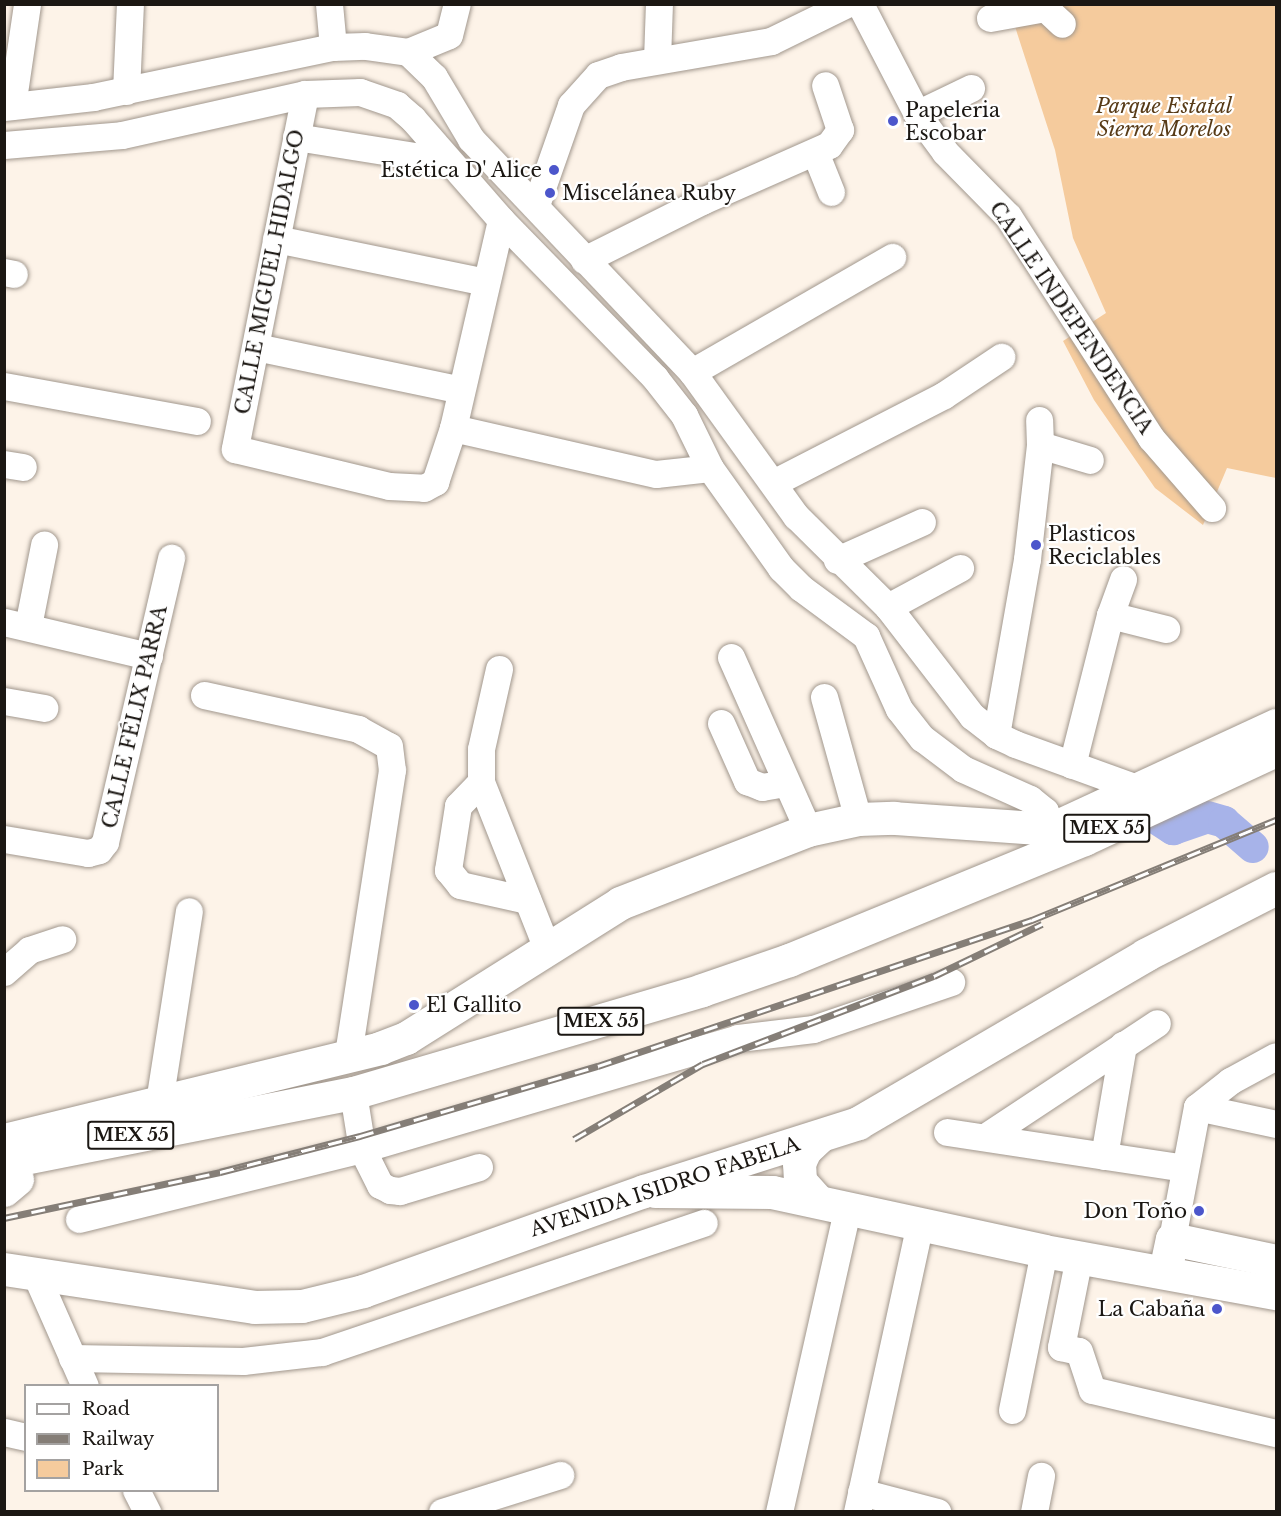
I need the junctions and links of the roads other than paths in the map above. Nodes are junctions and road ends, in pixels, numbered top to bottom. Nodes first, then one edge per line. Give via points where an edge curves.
1 (27, 4) edge
2 (130, 4) edge
3 (329, 4) edge
4 (457, 4) edge
5 (659, 4) edge
6 (847, 4) edge
7 (860, 4) edge
8 (989, 20) edge
9 (1062, 24) dead end
10 (333, 47) junction
11 (408, 52) junction
12 (657, 60) junction
13 (825, 85) dead end
14 (971, 88) dead end
15 (126, 91) junction
16 (305, 94) junction
17 (8, 106) edge
18 (917, 114) junction
19 (296, 137) junction
20 (4, 145) edge
21 (815, 152) junction
22 (446, 161) junction
23 (831, 192) dead end
24 (536, 205) junction
25 (501, 220) junction
26 (276, 239) junction
27 (892, 257) dead end
28 (584, 260) junction
29 (485, 282) junction
30 (256, 346) junction
31 (1001, 357) dead end
32 (692, 372) junction
33 (4, 386) edge
34 (460, 390) junction
35 (197, 421) dead end
36 (453, 428) junction
37 (1090, 460) dead end
38 (710, 468) junction
39 (773, 483) junction
40 (1212, 508) dead end
41 (922, 522) dead end
42 (44, 545) dead end
43 (171, 558) dead end
44 (837, 560) junction
45 (960, 568) dead end
46 (1124, 579) dead end
47 (888, 607) junction
48 (1110, 615) junction
49 (16, 624) edge
50 (1166, 628) dead end
51 (149, 656) junction
52 (730, 657) dead end
53 (500, 669) dead end
54 (204, 695) dead end
55 (825, 697) dead end
56 (4, 701) edge
57 (44, 708) dead end
58 (721, 723) dead end
59 (1276, 725) edge
60 (996, 735) junction
61 (1276, 750) edge
62 (1072, 765) junction
63 (481, 782) junction
64 (784, 783) junction
65 (1139, 789) junction
66 (858, 819) junction
67 (1051, 829) junction
68 (808, 830) junction
69 (4, 840) edge
70 (1276, 888) edge
71 (934, 898) junction
72 (527, 900) junction
73 (189, 911) dead end
74 (62, 939) dead end
75 (546, 946) junction
76 (4, 972) edge
77 (951, 982) dead end
78 (1156, 1023) dead end
79 (1123, 1045) junction
80 (348, 1055) junction
81 (1276, 1056) edge
82 (353, 1093) junction
83 (159, 1102) junction
84 (1197, 1107) junction
85 (1276, 1124) edge
86 (947, 1132) dead end
87 (819, 1137) junction
88 (984, 1137) junction
89 (4, 1140) edge
90 (362, 1149) junction
91 (1104, 1156) junction
92 (479, 1167) dead end
93 (1184, 1168) junction
94 (8, 1179) edge
95 (644, 1191) junction
96 (832, 1204) junction
97 (79, 1219) dead end
98 (704, 1223) dead end
99 (920, 1224) junction
100 (1172, 1239) junction
101 (1044, 1251) junction
102 (1079, 1257) junction
103 (1276, 1261) edge
104 (16, 1269) edge
105 (1165, 1271) junction
106 (1276, 1293) edge
107 (72, 1358) junction
108 (84, 1384) edge
109 (1012, 1410) dead end
110 (4, 1432) edge
111 (1276, 1433) edge
112 (24, 1437) edge
113 (560, 1475) dead end
114 (1041, 1476) dead end
115 (137, 1492) edge
116 (859, 1502) edge
117 (147, 1512) edge
118 (442, 1512) edge
119 (778, 1512) edge
120 (937, 1512) edge
121 (1034, 1512) edge

1 - 17 street
2 - 15 street
3 - 10 street
4 - 11 street via 449,35
5 - 12 street
6 - 12 street via 771,41
7 - 18 street, CALLE INDEPENDENCIA
8 - 9 street via 1045,8
10 - 11 street via 365,46
10 - 15 street
11 - 24 street via 434,77 471,139
12 - 24 street via 614,69 598,75 584,87 567,115
13 - 21 street via 838,120 836,138
14 - 18 street
15 - 17 street
16 - 19 street, CALLE MIGUEL HIDALGO
16 - 20 street via 122,135
16 - 22 street via 340,91 382,97 413,119
18 - 40 street, CALLE INDEPENDENCIA via 945,152 1008,216 1151,438
19 - 22 street
19 - 26 street, CALLE MIGUEL HIDALGO
21 - 23 street
21 - 28 street via 702,201
22 - 25 street
24 - 28 street
25 - 29 street
25 - 38 street via 656,378 684,415
26 - 29 street
26 - 30 street, CALLE MIGUEL HIDALGO
27 - 32 street
28 - 32 street
29 - 34 street
30 - 34 street
30 - 36 street, CALLE MIGUEL HIDALGO via 235,449 389,486 424,488 435,482 441,472
31 - 39 street via 944,395
32 - 39 street
33 - 35 street
34 - 36 street
36 - 38 street via 656,474
37 - 60 street via 1040,433 1027,558
38 - 67 street via 781,568 801,588 866,636 899,709 922,738 963,769 1030,799 1045,811
39 - 44 street via 796,516
41 - 44 street
42 - 49 street
43 - 51 street, CALLE FÉLIX PARRA
44 - 47 street
45 - 47 street
46 - 48 street
47 - 60 street via 972,716
48 - 50 street
48 - 62 street
49 - 51 street
51 - 69 street, CALLE FÉLIX PARRA via 105,842 99,850 88,853
52 - 64 street
53 - 63 street via 481,749
54 - 80 street via 358,729 389,746 392,770
55 - 66 street
56 - 57 street
58 - 64 street via 747,781 762,788
59 - 65 main road, MEX 55
60 - 62 street
61 - 71 main road, MEX 55 via 1084,839
62 - 65 street
63 - 72 street
63 - 72 street via 458,806 448,870 460,885
64 - 68 street
65 - 67 main road, MEX 55
66 - 67 main road, MEX 55
66 - 68 main road, MEX 55
67 - 71 main road via 992,857
68 - 75 main road, MEX 55 via 620,903
70 - 87 main road, AVENIDA ISIDRO FABELA via 1145,955 875,1115
71 - 82 main road, MEX 55 via 789,960 702,990
72 - 75 street
73 - 83 street
74 - 76 street via 29,950
75 - 80 main road, MEX 55 via 406,1038
77 - 90 street via 813,1029 738,1038
78 - 79 street
79 - 88 street
79 - 91 street
80 - 83 main road, MEX 55
81 - 84 street via 1230,1081
82 - 90 street
82 - 94 main road, MEX 55 via 154,1131
83 - 89 main road, MEX 55
84 - 85 street
84 - 93 street
86 - 88 street
87 - 95 main road, AVENIDA ISIDRO FABELA
87 - 96 main road via 805,1150 799,1163 800,1181
88 - 91 street
90 - 92 street via 380,1185 390,1190 400,1191
90 - 97 street
91 - 93 street
93 - 100 street
95 - 96 main road via 738,1190
95 - 104 main road, AVENIDA ISIDRO FABELA via 363,1291 302,1306 229,1306
96 - 99 main road
96 - 119 street
98 - 107 street via 314,1354 243,1361
99 - 101 main road
99 - 116 street
100 - 103 main road
100 - 105 main road
101 - 102 main road
101 - 109 street
102 - 105 main road
102 - 111 street via 1061,1347 1079,1351 1092,1390
104 - 107 street
105 - 106 main road
107 - 108 street
110 - 112 street
113 - 118 street
114 - 121 street
115 - 117 street
116 - 120 street

